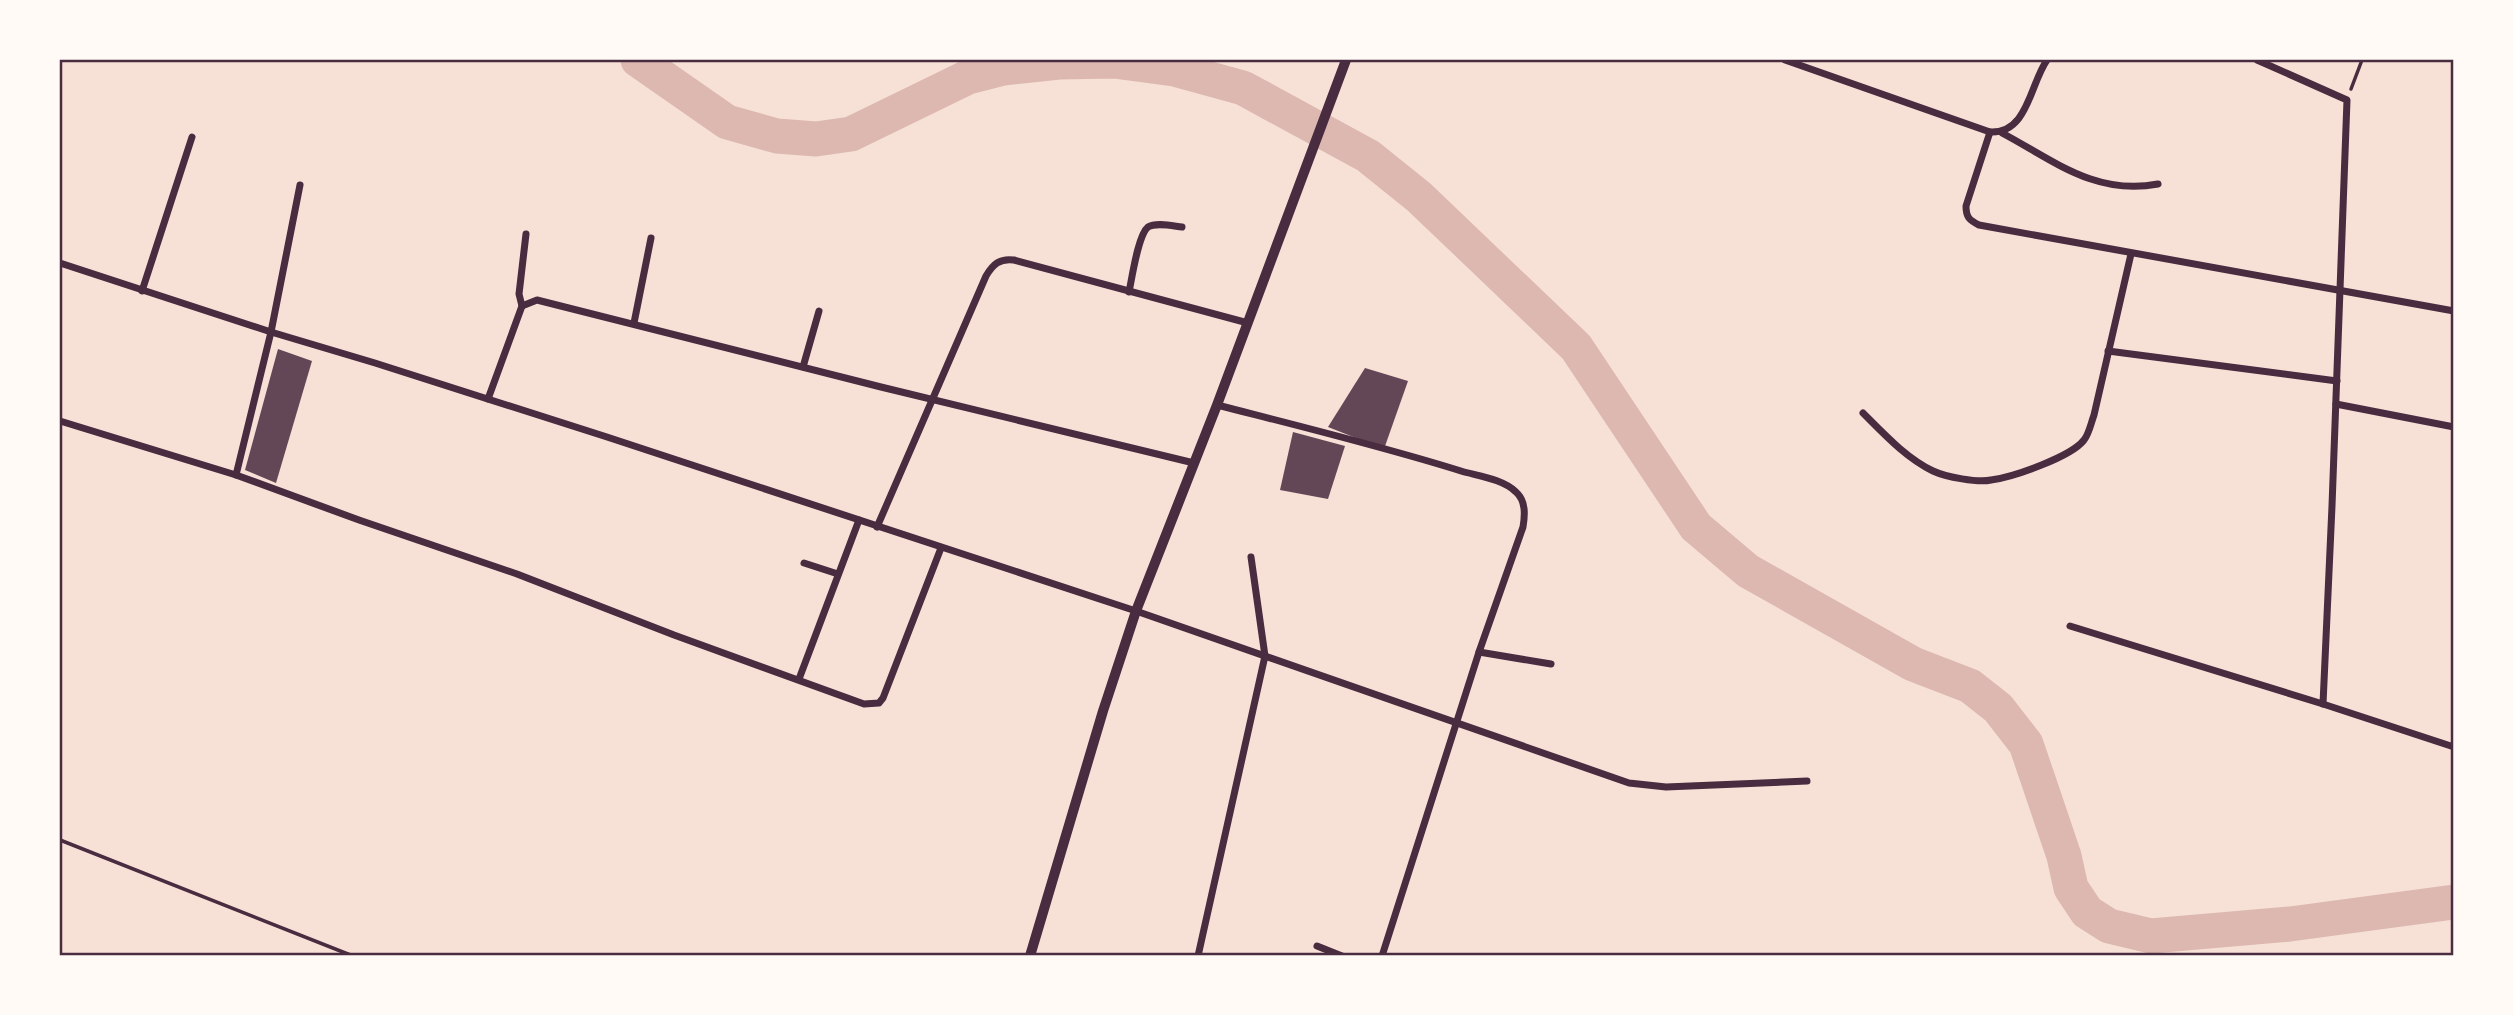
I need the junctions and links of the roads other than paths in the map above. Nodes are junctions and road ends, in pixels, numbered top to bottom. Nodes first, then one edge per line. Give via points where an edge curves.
1 (1785, 60) edge
2 (2047, 60) edge
3 (2257, 60) edge
4 (1345, 63) edge
5 (1990, 132) junction
6 (2001, 133) junction
7 (192, 137) dead end
8 (2158, 184) dead end
9 (300, 185) dead end
10 (1182, 227) dead end
11 (526, 234) dead end
12 (651, 238) dead end
13 (2132, 254) junction
14 (60, 264) edge
15 (2339, 290) junction
16 (142, 291) junction
17 (1129, 292) junction
18 (522, 306) junction
19 (819, 311) dead end
20 (2454, 311) edge
21 (634, 323) junction
22 (1248, 323) junction
23 (271, 332) junction
24 (2108, 351) junction
25 (803, 367) junction
26 (2337, 381) junction
27 (488, 399) junction
28 (932, 399) junction
29 (2336, 404) junction
30 (1217, 405) junction
31 (1863, 413) dead end
32 (60, 421) edge
33 (2454, 427) edge
34 (1194, 463) junction
35 (236, 475) junction
36 (859, 520) junction
37 (877, 527) junction
38 (942, 548) junction
39 (1251, 556) dead end
40 (804, 563) dead end
41 (838, 574) junction
42 (1136, 611) junction
43 (2070, 626) dead end
44 (1479, 652) junction
45 (1265, 656) junction
46 (1551, 664) dead end
47 (799, 679) junction
48 (2323, 704) junction
49 (1458, 722) junction
50 (2454, 747) edge
51 (1807, 782) dead end
52 (1317, 946) dead end
53 (1030, 956) edge
54 (1198, 956) edge
55 (1342, 956) edge
56 (1382, 956) edge

1 - 5 street
2 - 6 street via 2025,109
3 - 15 street via 2347,100
4 - 22 main road
5 - 6 street
5 - 13 street via 1966,206 1969,220
6 - 8 street via 2080,176 2129,188
7 - 16 street
9 - 23 street
10 - 17 street via 1149,227
11 - 18 street via 519,294
12 - 21 street
13 - 15 street
13 - 24 street
14 - 16 street
15 - 20 street
15 - 26 street
16 - 23 street
17 - 22 street
17 - 28 street via 1014,260 997,262 986,276
18 - 21 street via 537,300
18 - 27 street
19 - 25 street
21 - 25 street
22 - 30 main road
23 - 27 street
23 - 35 street
24 - 26 street
24 - 31 street via 2084,441 2056,459 1990,481 1934,471 1895,445
25 - 28 street
26 - 29 street
27 - 36 street
28 - 34 street
28 - 37 street
29 - 33 street
29 - 48 street
30 - 34 main road
30 - 44 street via 1437,463 1517,492 1525,513 1523,527
32 - 35 street
34 - 42 main road
35 - 47 street
36 - 37 street
36 - 41 street
37 - 38 street
38 - 42 street
38 - 47 street via 879,703 864,704
39 - 45 street
40 - 41 street
41 - 47 street
42 - 45 street
42 - 53 main road
43 - 48 street
44 - 46 street
44 - 49 street
45 - 49 street
45 - 54 street
48 - 50 street
49 - 51 street via 1647,786
49 - 56 street
52 - 55 street

